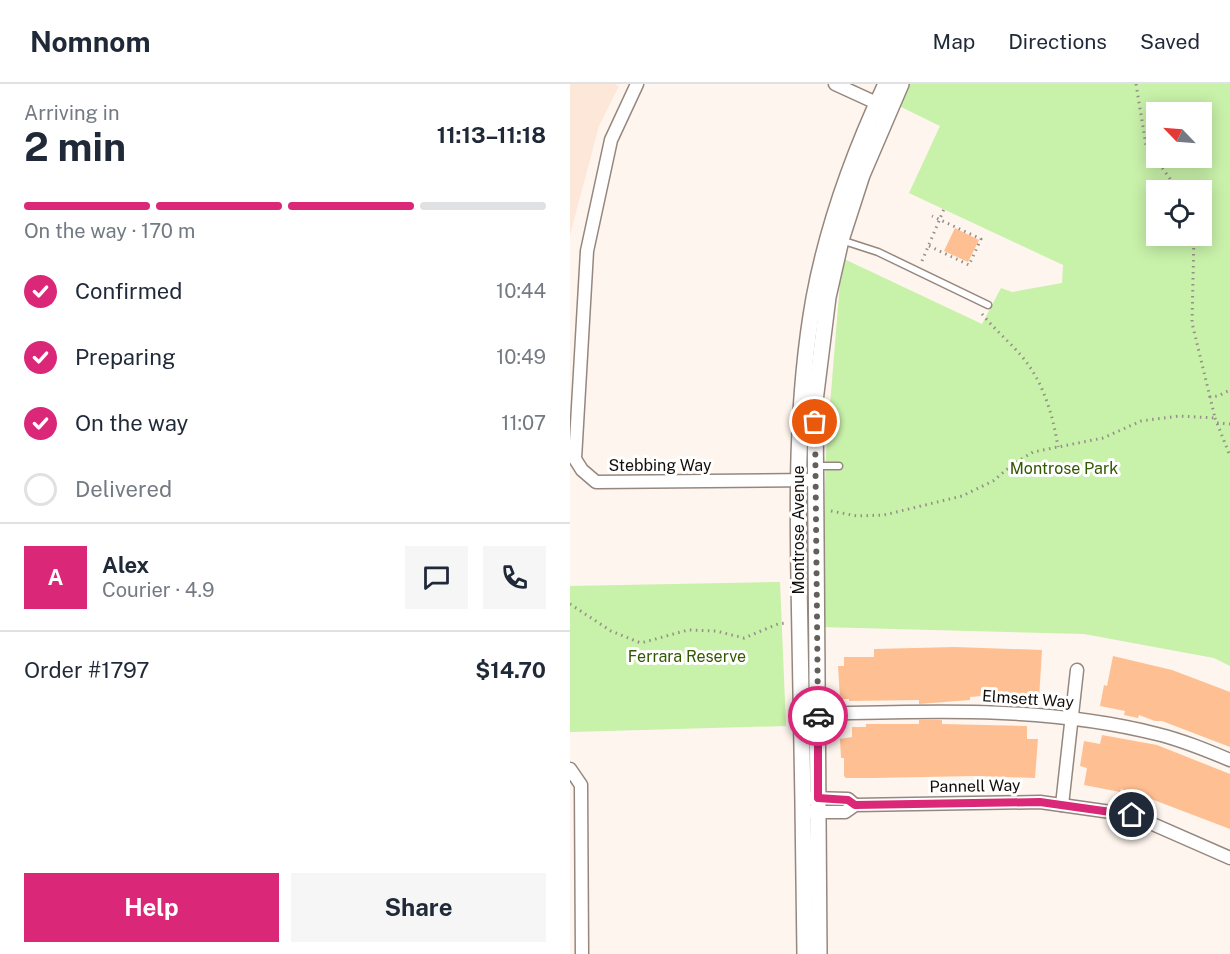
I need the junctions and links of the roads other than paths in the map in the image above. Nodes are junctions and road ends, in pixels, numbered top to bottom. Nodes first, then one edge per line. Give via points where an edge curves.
1 (637, 84) edge
2 (835, 84) edge
3 (886, 84) edge
4 (901, 84) edge
5 (883, 106) junction
6 (841, 240) junction
7 (988, 305) road end
8 (839, 466) dead end
9 (815, 473) junction
10 (797, 480) junction
11 (1077, 670) dead end
12 (818, 714) junction
13 (1071, 718) junction
14 (1230, 760) edge
15 (570, 769) edge
16 (811, 805) junction
17 (1062, 805) junction
18 (1230, 858) edge
19 (582, 954) edge
20 (805, 954) edge
21 (819, 954) edge

1 - 10 street, Stebbing Way via 611,140 587,251 575,459 596,482
2 - 5 street
3 - 5 street, Montrose Avenue
4 - 5 street, Montrose Avenue
5 - 6 street, Montrose Avenue
5 - 10 street, Montrose Avenue via 844,183 822,257 804,368
6 - 7 lane via 878,252
6 - 9 street, Montrose Avenue via 828,297 815,400
8 - 9 lane
9 - 10 street, Stebbing Way
9 - 12 street, Montrose Avenue
10 - 16 street, Montrose Avenue via 800,623
11 - 13 street
12 - 13 street, Elmsett Way via 1001,712
12 - 16 street, Montrose Avenue
13 - 14 street, Elmsett Way via 1160,734
13 - 17 street
15 - 19 street via 581,785
16 - 17 street, Pannell Way via 848,800 855,805
16 - 20 street, Montrose Avenue
16 - 21 street, Montrose Avenue
17 - 18 street, Pannell Way via 1132,815

